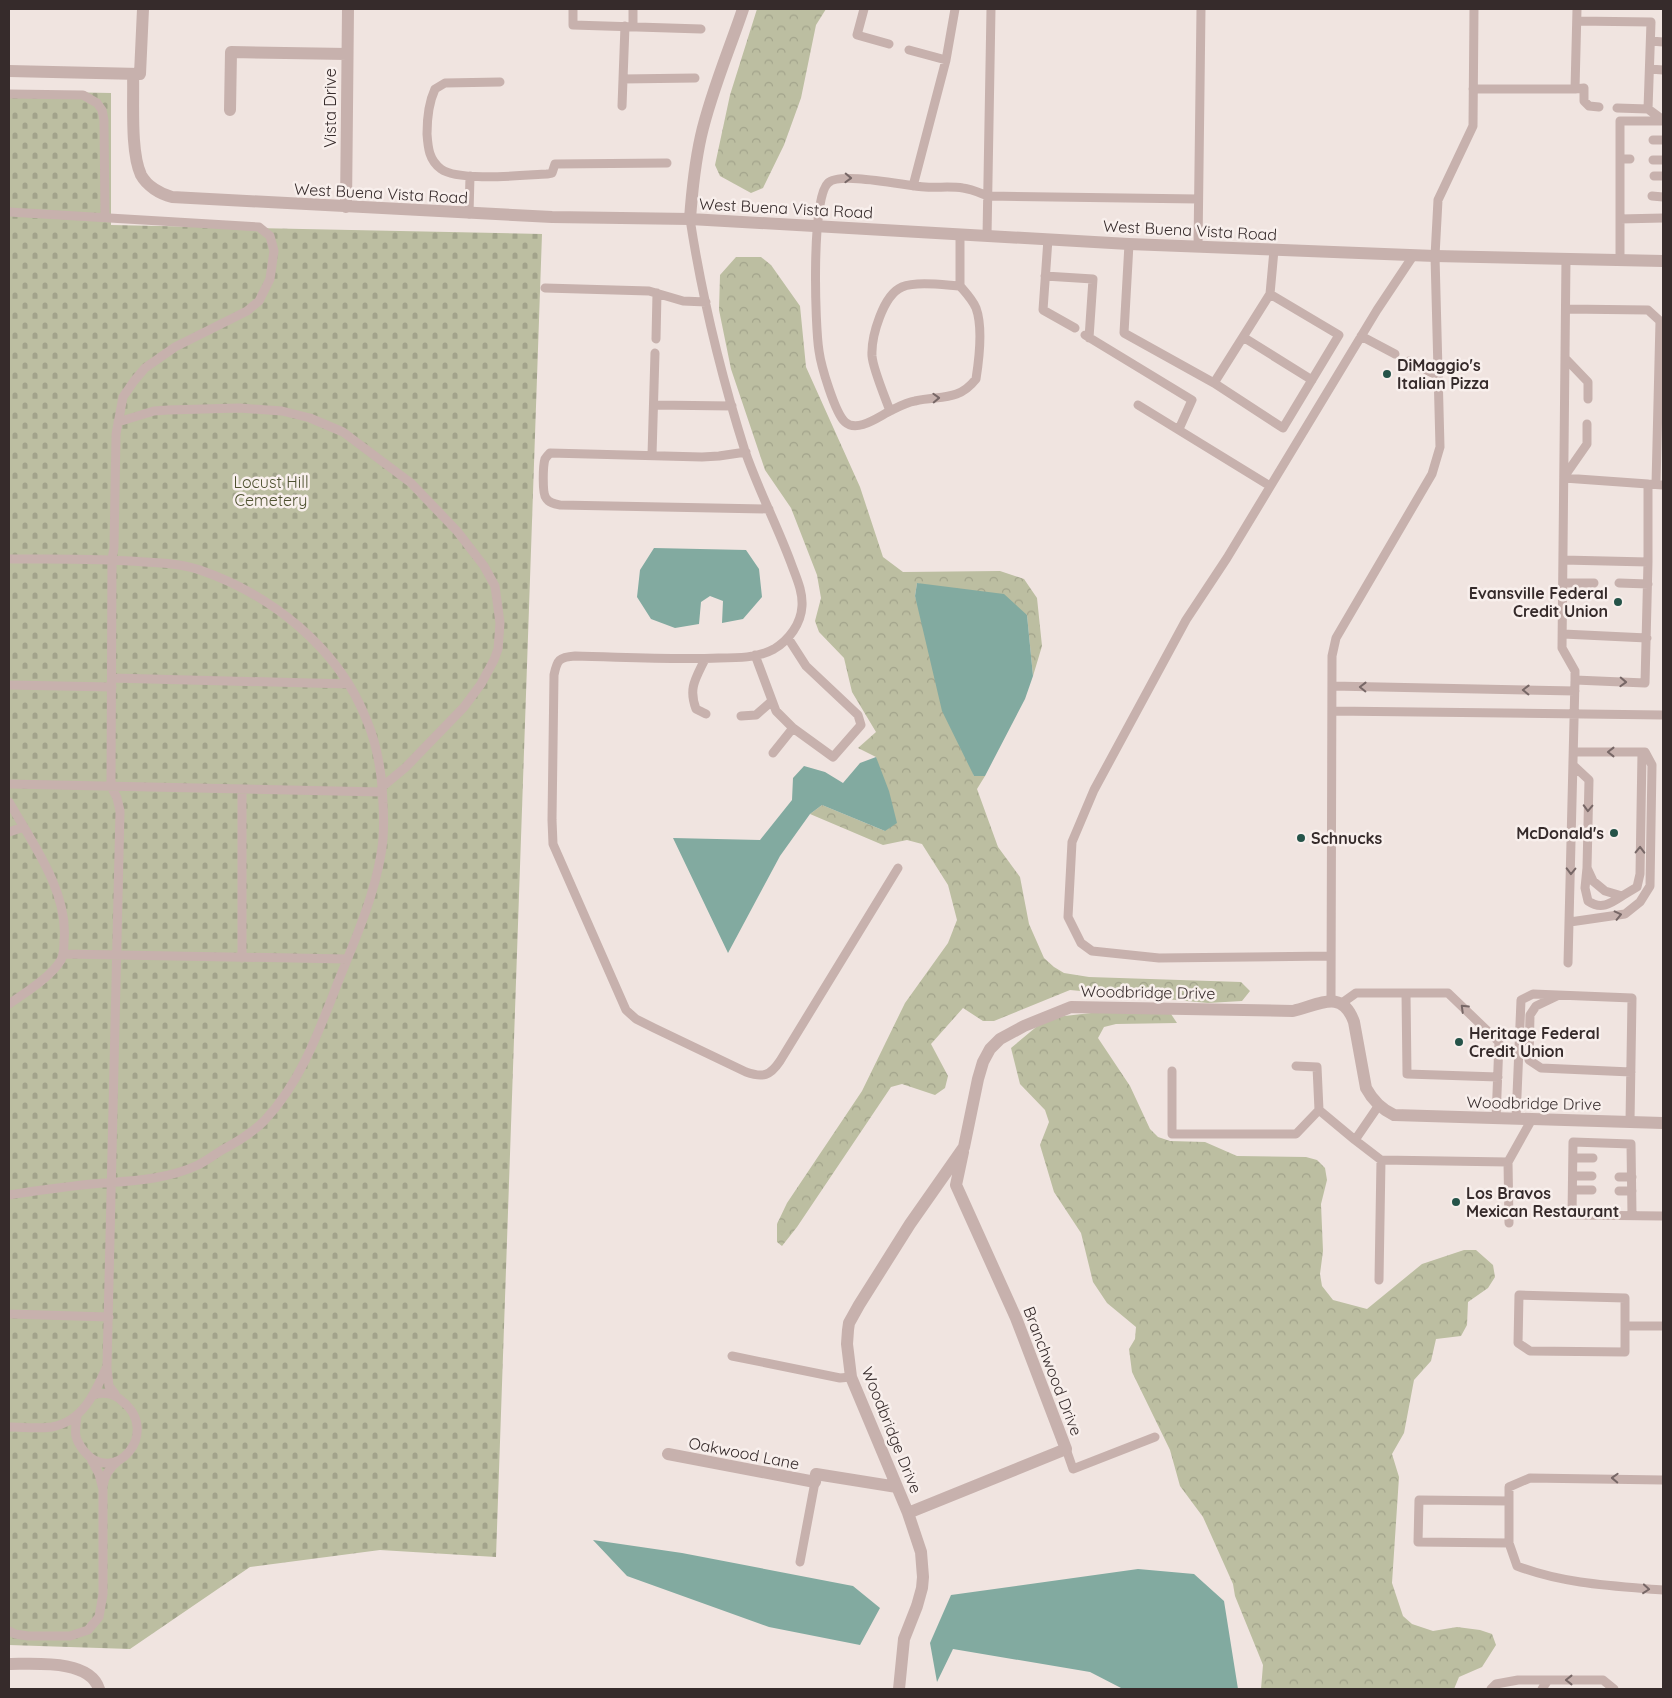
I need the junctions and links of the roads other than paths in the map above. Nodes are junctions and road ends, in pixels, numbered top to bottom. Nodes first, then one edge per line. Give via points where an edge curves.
1 (143, 9) edge
2 (348, 9) edge
3 (573, 9) edge
4 (633, 9) edge
5 (743, 9) edge
6 (864, 9) edge
7 (955, 9) edge
8 (991, 9) edge
9 (1201, 9) edge
10 (1474, 9) edge
11 (1577, 9) edge
12 (1577, 21) junction
13 (629, 27) junction
14 (701, 29) dead end
15 (1651, 41) junction
16 (1663, 42) edge
17 (889, 44) dead end
18 (909, 50) dead end
19 (347, 54) junction
20 (946, 60) junction
21 (1650, 69) junction
22 (1663, 70) edge
23 (9, 72) edge
24 (133, 74) junction
25 (695, 78) dead end
26 (623, 79) junction
27 (500, 82) dead end
28 (1473, 89) junction
29 (1575, 89) junction
30 (9, 94) edge
31 (622, 106) dead end
32 (1599, 107) dead end
33 (1617, 108) dead end
34 (1648, 109) junction
35 (230, 110) dead end
36 (1663, 121) edge
37 (1653, 140) dead end
38 (1663, 140) edge
39 (1620, 160) junction
40 (1630, 160) dead end
41 (1653, 160) dead end
42 (1663, 160) edge
43 (667, 163) dead end
44 (470, 176) junction
45 (1654, 176) dead end
46 (1663, 176) edge
47 (913, 186) junction
48 (988, 196) junction
49 (1652, 196) dead end
50 (1663, 196) edge
51 (1198, 199) junction
52 (346, 207) junction
53 (9, 212) edge
54 (469, 214) junction
55 (105, 216) junction
56 (1663, 218) edge
57 (690, 219) junction
58 (1620, 219) junction
59 (818, 226) junction
60 (960, 234) junction
61 (987, 236) junction
62 (1048, 239) junction
63 (1129, 244) junction
64 (1198, 247) junction
65 (1274, 250) junction
66 (1413, 256) junction
67 (1435, 256) junction
68 (1566, 258) junction
69 (1620, 260) junction
70 (1663, 261) edge
71 (1045, 276) junction
72 (960, 286) junction
73 (546, 288) dead end
74 (657, 293) junction
75 (1270, 294) junction
76 (706, 302) junction
77 (1566, 310) junction
78 (1074, 328) dead end
79 (1361, 336) junction
80 (1243, 337) junction
81 (656, 339) dead end
82 (655, 353) dead end
83 (1395, 354) dead end
84 (1566, 358) junction
85 (1409, 361) dead end
86 (1438, 376) junction
87 (1312, 380) junction
88 (1214, 383) junction
89 (1588, 399) dead end
90 (654, 405) junction
91 (1138, 405) dead end
92 (732, 406) junction
93 (890, 411) junction
94 (118, 422) junction
95 (1587, 424) dead end
96 (1179, 429) junction
97 (746, 452) junction
98 (652, 455) junction
99 (1564, 478) junction
100 (1655, 484) edge
101 (1270, 486) junction
102 (769, 509) junction
103 (9, 559) edge
104 (112, 559) junction
105 (1563, 560) junction
106 (1648, 562) junction
107 (1563, 582) junction
108 (1594, 583) dead end
109 (1619, 583) dead end
110 (1648, 584) junction
111 (1563, 634) junction
112 (788, 638) junction
113 (1647, 638) junction
114 (755, 655) junction
115 (705, 659) junction
116 (1575, 680) junction
117 (112, 683) junction
118 (348, 684) junction
119 (9, 686) edge
120 (1332, 686) junction
121 (1574, 691) junction
122 (772, 701) junction
123 (1332, 711) junction
124 (706, 714) dead end
125 (1574, 714) junction
126 (1663, 715) edge
127 (741, 716) dead end
128 (793, 728) junction
129 (1574, 752) junction
130 (1642, 752) junction
131 (773, 754) dead end
132 (1574, 766) junction
133 (9, 784) edge
134 (111, 786) junction
135 (242, 789) junction
136 (382, 790) junction
137 (9, 802) edge
138 (24, 827) junction
139 (9, 832) edge
140 (898, 868) dead end
141 (1587, 868) junction
142 (1622, 896) junction
143 (1570, 922) junction
144 (63, 954) junction
145 (118, 955) junction
146 (1331, 956) junction
147 (242, 958) junction
148 (347, 959) junction
149 (1568, 963) dead end
150 (1406, 993) junction
151 (1560, 995) junction
152 (1336, 1002) junction
153 (9, 1004) edge
154 (1296, 1066) dead end
155 (1172, 1071) dead end
156 (1631, 1072) junction
157 (1498, 1077) junction
158 (1379, 1105) junction
159 (1319, 1110) junction
160 (1496, 1118) junction
161 (1516, 1119) junction
162 (1532, 1119) junction
163 (1630, 1122) junction
164 (1663, 1123) edge
165 (1355, 1140) junction
166 (964, 1147) junction
167 (1573, 1158) junction
168 (1594, 1158) dead end
169 (1621, 1159) dead end
170 (1632, 1159) junction
171 (1381, 1160) junction
172 (1508, 1162) junction
173 (1572, 1176) junction
174 (1592, 1176) dead end
175 (1619, 1177) dead end
176 (1632, 1177) junction
177 (112, 1184) junction
178 (1572, 1190) junction
179 (1592, 1190) dead end
180 (1619, 1191) dead end
181 (1632, 1191) junction
182 (9, 1195) edge
183 (1632, 1215) junction
184 (1663, 1216) edge
185 (1508, 1222) dead end
186 (1379, 1280) dead end
187 (9, 1314) edge
188 (110, 1317) junction
189 (1626, 1326) junction
190 (1663, 1326) edge
191 (732, 1356) dead end
192 (107, 1366) junction
193 (851, 1377) junction
194 (114, 1394) junction
195 (94, 1396) junction
196 (78, 1416) junction
197 (9, 1427) edge
198 (50, 1427) junction
199 (75, 1435) junction
200 (1155, 1437) dead end
201 (1066, 1449) junction
202 (668, 1454) dead end
203 (91, 1459) junction
204 (118, 1460) junction
205 (1663, 1480) edge
206 (815, 1482) junction
207 (897, 1487) junction
208 (103, 1489) junction
209 (1509, 1501) junction
210 (908, 1513) junction
211 (1508, 1543) junction
212 (800, 1562) dead end
213 (1663, 1590) edge
214 (9, 1630) edge
215 (9, 1664) edge
216 (1548, 1680) junction
217 (99, 1688) edge
218 (899, 1689) edge
219 (1491, 1689) edge
220 (1542, 1689) edge
221 (1614, 1689) edge

1 - 24 street via 140,74
2 - 19 street, Vista Drive
3 - 13 lane via 573,25
4 - 13 lane
5 - 57 street via 701,135
6 - 17 lane via 857,35
7 - 20 lane
8 - 48 lane
9 - 51 lane
10 - 28 lane
11 - 12 lane
12 - 15 lane via 1651,22
12 - 29 lane
13 - 14 lane
13 - 26 lane
15 - 16 lane
15 - 21 lane
18 - 20 lane
19 - 35 street via 231,52
19 - 52 street, Vista Drive
20 - 47 lane
21 - 22 lane
21 - 34 lane
23 - 24 street
24 - 52 street, West Buena Vista Road via 136,154 142,177 152,188 172,197
25 - 26 lane
26 - 31 lane
27 - 44 lane via 445,83 433,94 427,125 430,154 441,169
28 - 29 lane
28 - 67 lane via 1473,126 1438,200
29 - 32 lane via 1584,88 1584,101 1589,106
30 - 55 lane via 83,95 97,103 104,120
33 - 34 lane
34 - 36 lane
36 - 39 lane via 1620,121 1625,140
37 - 38 lane
39 - 40 lane
39 - 58 lane via 1625,196
41 - 42 lane
43 - 44 lane via 555,164 552,172 547,174
44 - 54 lane
45 - 46 lane
47 - 48 lane via 963,188
59 -> 47 lane via 822,194 828,183 838,178
48 - 51 lane
48 - 61 lane
49 - 50 lane
51 - 64 lane
52 - 54 street, West Buena Vista Road
53 - 55 lane
54 - 57 street, West Buena Vista Road
55 - 94 lane via 259,227 270,236 274,251 270,278 259,300 247,312 175,347 145,368 123,397
56 - 58 lane
57 - 59 street, West Buena Vista Road
57 - 76 lane
58 - 69 lane
59 - 60 street, West Buena Vista Road
59 - 93 lane via 815,312 819,353 836,409 845,423 856,426
60 - 61 street, West Buena Vista Road
60 - 72 lane
61 - 62 street, West Buena Vista Road
62 - 63 street, West Buena Vista Road
62 - 71 lane
63 - 64 street, West Buena Vista Road
63 - 88 lane via 1124,333
64 - 65 street, West Buena Vista Road
65 - 66 street, West Buena Vista Road
65 - 75 lane
66 - 67 street, West Buena Vista Road
66 - 79 lane
67 - 68 street, West Buena Vista Road
67 - 86 lane
68 - 69 street, West Buena Vista Road
68 - 77 lane
69 - 70 street, West Buena Vista Road
71 - 78 lane via 1043,310
71 - 96 lane via 1093,279 1087,337 1192,400
93 -> 72 lane via 913,401 949,398 971,386 976,379 979,322 970,297
72 - 93 lane via 903,286 886,302 878,322 872,356
73 - 74 lane
74 - 76 lane
74 - 81 lane
75 - 80 lane
75 - 87 lane via 1339,335
76 - 92 lane
77 - 84 lane
77 - 100 lane via 1648,310 1660,321
79 - 83 lane
79 - 101 lane
80 - 87 lane
80 - 88 lane
82 - 90 lane
84 - 89 lane via 1588,382
84 - 99 lane
85 - 86 lane
86 - 120 lane via 1440,447 1432,474 1336,638
87 - 88 lane via 1283,428
90 - 92 lane
90 - 98 lane
91 - 96 lane
92 - 97 lane
94 - 104 lane
94 - 136 lane via 154,411 239,408 282,411 310,418 343,432 411,483 457,531 484,566 495,586 500,623 494,660 482,684 464,707
95 - 99 lane via 1587,444
96 - 101 lane
97 - 98 lane via 719,456
97 - 102 lane
98 - 102 lane via 550,453 544,462 546,498 560,505
99 - 100 lane
99 - 105 lane
100 - 106 lane
101 - 146 lane via 1186,620 1094,790 1072,842 1068,917 1081,943 1092,952 1159,958
102 - 112 lane via 801,591 799,622
103 - 104 lane
104 - 117 lane
104 - 118 lane via 198,569 244,590 277,608 301,628 332,661
105 - 106 lane
105 - 107 lane
106 - 110 lane
107 - 108 lane
107 - 111 lane
109 - 110 lane
110 - 113 lane
111 - 113 lane
111 - 116 lane via 1562,648
112 - 114 lane via 775,649
112 - 128 lane via 806,666 858,715 861,725 833,757
116 -> 113 lane via 1645,683
114 - 115 lane
114 - 122 lane
115 - 124 lane via 692,686 692,699 696,709
115 - 140 lane via 563,656 556,663 553,844 626,1010 636,1019 746,1072 762,1076 773,1071
116 - 121 lane
117 - 118 lane
117 - 119 lane
117 - 134 lane
118 - 136 lane via 373,738 382,774
121 -> 120 lane
120 - 123 lane
121 - 125 lane
122 - 127 lane via 756,715
122 - 128 lane
123 - 125 lane
123 - 146 lane
125 - 126 lane
125 - 129 lane
128 - 131 lane
130 -> 129 lane
129 - 132 lane
142 -> 130 lane via 1637,887 1640,874
143 -> 130 lane via 1626,914 1640,902 1650,886 1652,765
132 -> 141 lane via 1589,780
132 -> 143 lane
133 - 134 lane
134 - 135 lane
134 - 145 lane via 120,811
135 - 136 lane
135 - 147 lane
136 - 148 lane via 384,823 381,854 367,906
137 - 138 lane
138 - 139 lane
138 - 144 lane via 59,897 65,933
141 - 142 lane via 1593,881 1605,891
141 - 142 lane via 1585,888 1588,901 1594,906 1609,905
143 - 149 lane
144 - 145 lane
144 - 153 lane via 41,981
145 - 147 lane
145 - 177 lane
146 - 152 lane
147 - 148 lane
148 - 177 lane via 299,1073 282,1100 262,1122 198,1165 168,1175
150 - 152 lane via 1356,993
157 -> 150 lane via 1499,1042 1448,993
150 - 157 lane via 1408,1074
151 - 156 lane via 1632,998
151 - 156 lane via 1536,1006 1530,1015 1529,1060 1541,1068
151 - 161 lane via 1533,994 1521,1000
152 - 158 street, Woodbridge Drive via 1351,1013 1366,1088
152 - 166 street, Woodbridge Drive via 1324,1001 1293,1011 1072,1007 1054,1012 1000,1039 990,1049 978,1079
154 - 159 lane via 1317,1067
155 - 159 lane via 1172,1134 1296,1134
156 - 163 lane
157 - 160 lane
158 - 160 street, Woodbridge Drive via 1400,1116
158 - 165 lane
159 - 165 lane
160 - 161 street, Woodbridge Drive
161 - 162 street, Woodbridge Drive
162 - 163 street, Woodbridge Drive
162 - 172 lane
163 - 164 street, Woodbridge Drive
165 - 171 lane
166 - 193 street, Woodbridge Drive via 910,1224 850,1323 847,1344
166 - 201 street, Branchwood Drive via 956,1186 1016,1318
167 - 168 lane
167 - 170 lane via 1573,1142 1631,1144
167 - 173 lane
169 - 170 lane
170 - 176 lane
171 - 172 lane
171 - 186 lane
172 - 185 lane
173 - 174 lane
173 - 178 lane
175 - 176 lane
176 - 181 lane
177 - 182 lane
177 - 188 lane
178 - 179 lane
178 - 183 lane via 1572,1215
180 - 181 lane
181 - 183 lane
183 - 184 lane
187 - 188 lane
188 - 192 lane
189 - 189 lane via 1625,1298 1519,1295 1518,1343 1530,1351 1626,1352
189 - 190 lane
191 - 193 lane via 840,1378
192 - 194 lane via 109,1386
192 - 195 lane
193 - 207 street, Woodbridge Drive
194 - 195 lane
194 - 204 lane via 132,1411 138,1429 133,1449
195 - 196 lane
196 - 198 lane
196 - 199 lane
197 - 198 lane
198 - 199 lane via 60,1427
199 - 203 lane
200 - 201 lane via 1074,1468
201 - 210 street, Branchwood Drive
202 - 206 street, Oakwood Lane
203 - 204 lane via 104,1464
203 - 208 lane
204 - 208 lane via 104,1478
205 -> 209 lane via 1530,1478 1509,1487
206 - 207 street, Oakwood Lane via 816,1474
206 - 212 lane
207 - 210 street, Woodbridge Drive
208 - 214 lane via 103,1594 99,1617 88,1630 70,1636 28,1636
209 - 211 lane
209 - 211 lane via 1419,1500 1418,1542
210 - 218 street, Woodbridge Drive via 921,1552 923,1577 918,1606 904,1639
211 -> 213 lane via 1517,1566 1539,1575
215 - 217 street via 66,1666 86,1672 95,1679
216 - 219 lane via 1518,1680 1496,1684
216 - 220 lane
221 -> 216 lane via 1602,1680

